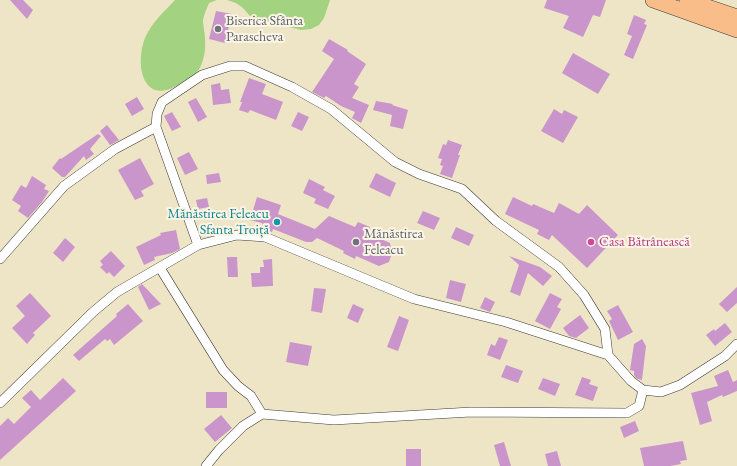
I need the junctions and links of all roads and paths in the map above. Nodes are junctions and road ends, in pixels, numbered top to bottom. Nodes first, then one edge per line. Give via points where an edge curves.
1 (653, 0) edge
2 (687, 0) edge
3 (737, 18) edge
4 (737, 30) edge
5 (156, 127) junction
6 (198, 245) junction
7 (0, 259) edge
8 (160, 268) junction
9 (737, 344) edge
10 (608, 355) junction
11 (643, 390) junction
12 (0, 403) edge
13 (262, 414) junction
14 (206, 466) edge

1 - 4 main road
2 - 3 main road
5 - 6 street
5 - 7 street via 115,149 64,186
5 - 10 street via 157,114 162,102 202,75 230,66 245,66 292,87 331,109 395,162 462,189 496,221 559,267 584,295 605,329
6 - 8 street
6 - 10 street via 237,235 265,237 414,300 506,322
8 - 12 street via 117,292 93,312
8 - 13 street via 223,370 251,396
9 - 11 street via 724,356 680,385 661,392
10 - 11 street via 631,381
11 - 13 street via 639,406 627,413 471,412 334,420
13 - 14 street via 243,426

